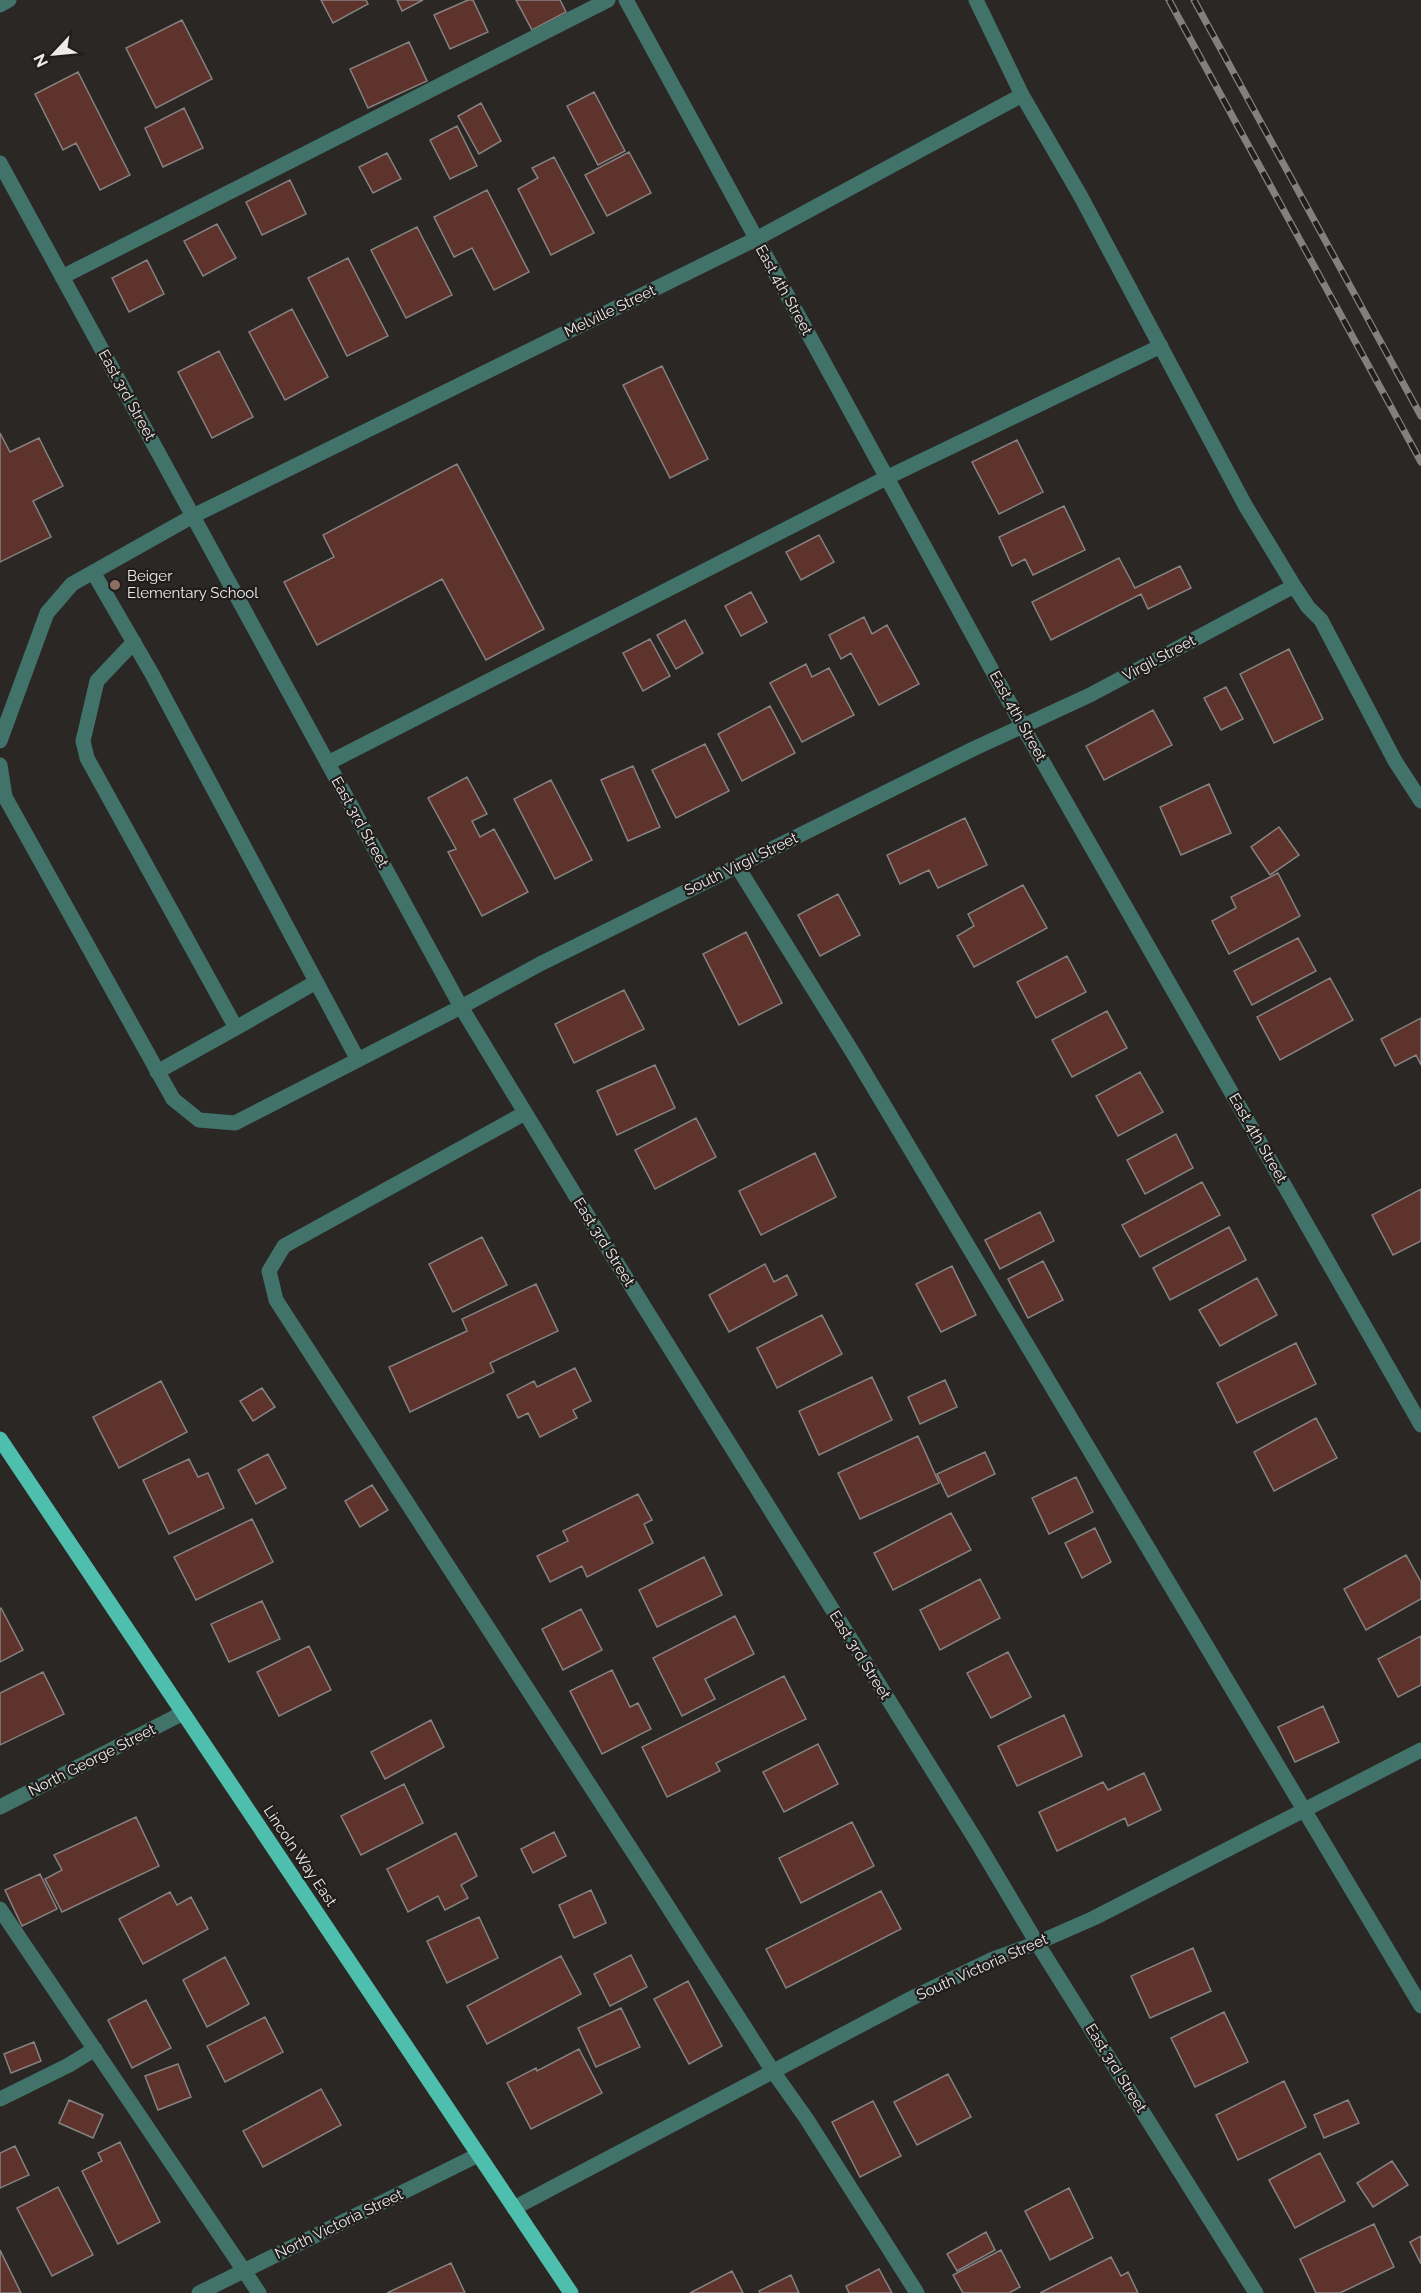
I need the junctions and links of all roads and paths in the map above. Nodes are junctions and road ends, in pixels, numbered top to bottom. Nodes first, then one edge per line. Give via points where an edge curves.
1 (9, 0) edge
2 (608, 0) edge
3 (626, 0) edge
4 (976, 0) edge
5 (0, 5) edge
6 (1022, 95) junction
7 (0, 163) edge
8 (756, 239) junction
9 (62, 277) junction
10 (1161, 346) junction
11 (886, 478) junction
12 (192, 516) junction
13 (93, 572) junction
14 (1294, 585) junction
15 (134, 642) junction
16 (1023, 727) junction
17 (0, 741) edge
18 (328, 763) junction
19 (0, 765) edge
20 (1421, 801) edge
21 (737, 866) junction
22 (316, 982) junction
23 (461, 1007) junction
24 (236, 1028) junction
25 (358, 1060) junction
26 (157, 1072) junction
27 (525, 1113) junction
28 (1421, 1425) edge
29 (0, 1439) edge
30 (183, 1713) junction
31 (1421, 1750) edge
32 (0, 1808) edge
33 (1305, 1809) junction
34 (0, 1909) edge
35 (1037, 1943) junction
36 (1421, 2006) edge
37 (95, 2049) junction
38 (772, 2070) junction
39 (0, 2099) edge
40 (478, 2155) junction
41 (514, 2208) junction
42 (243, 2271) junction
43 (199, 2293) edge
44 (258, 2293) edge
45 (571, 2293) edge
46 (917, 2293) edge
47 (1256, 2293) edge

1 - 5 street
2 - 9 street
3 - 8 street, East 4th Street
4 - 6 street
6 - 8 street, Melville Street
6 - 10 street
7 - 9 street, East 3rd Street
8 - 11 street, East 4th Street
8 - 12 street, Melville Street
9 - 12 street, East 3rd Street
10 - 11 street
10 - 14 street via 1245,505
11 - 16 street, East 4th Street
11 - 18 street
12 - 13 street, Melville Street
12 - 18 street, East 3rd Street
13 - 15 street
13 - 17 street, Melville Street via 72,584 46,613
14 - 16 street, Virgil Street
14 - 20 street via 1321,620 1395,761
15 - 22 street
15 - 24 street via 97,681 83,741 87,758
16 - 21 street, South Virgil Street
16 - 28 street, East 4th Street
18 - 23 street, East 3rd Street
19 - 26 street, South Virgil Street via 5,797
21 - 23 street, South Virgil Street
21 - 33 street
22 - 24 street
22 - 25 street
23 - 25 street, South Virgil Street
23 - 27 street, East 3rd Street
24 - 26 street
25 - 26 street, South Virgil Street via 235,1123 199,1120 173,1100
27 - 35 street, East 3rd Street
27 - 38 street via 284,1246 269,1270 276,1300
29 - 30 main road, Lincoln Way East
30 - 32 street, North George Street
30 - 40 main road, Lincoln Way East
31 - 33 street, South Victoria Street
33 - 35 street, South Victoria Street via 1094,1918
33 - 36 street
34 - 37 street
35 - 38 street, South Victoria Street via 925,1991
35 - 47 street, East 3rd Street
37 - 39 street
37 - 42 street
38 - 41 street, South Victoria Street
38 - 46 street
40 - 41 main road, Lincoln Way East
40 - 42 street, North Victoria Street
41 - 45 main road, Lincoln Way East
42 - 43 street, North Victoria Street
42 - 44 street

